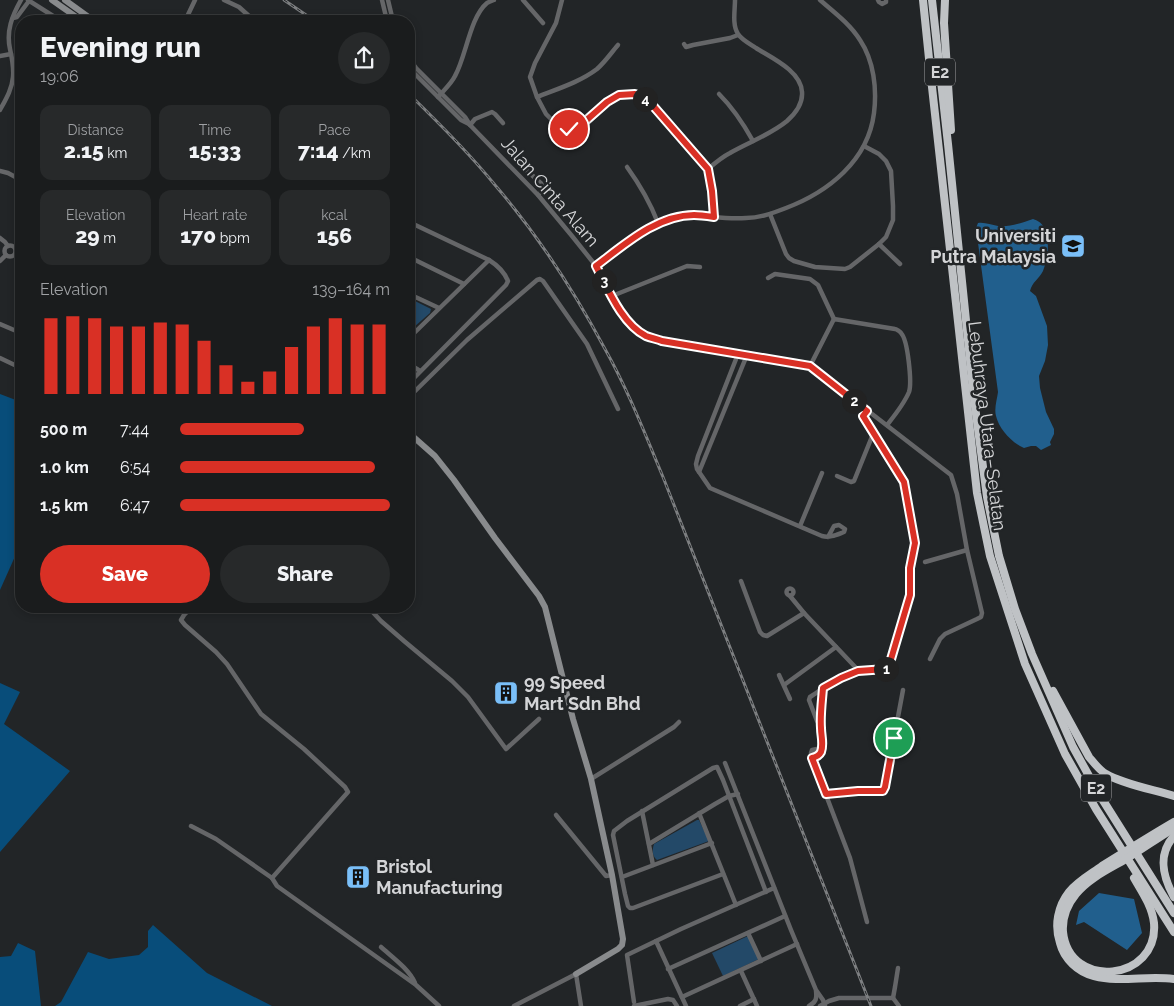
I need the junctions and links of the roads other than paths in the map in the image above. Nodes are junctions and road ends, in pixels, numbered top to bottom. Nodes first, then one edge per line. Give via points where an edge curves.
1 (21, 0) edge
2 (28, 0) edge
3 (52, 0) edge
4 (65, 0) edge
5 (195, 0) edge
6 (224, 0) edge
7 (382, 0) edge
8 (388, 0) edge
9 (494, 0) edge
10 (562, 0) edge
11 (735, 0) edge
12 (820, 0) edge
13 (878, 0) edge
14 (886, 0) edge
15 (932, 0) edge
16 (945, 0) edge
17 (526, 1) edge
18 (488, 2) edge
19 (923, 2) edge
20 (18, 15) edge
21 (52, 15) edge
22 (73, 15) edge
23 (86, 15) edge
24 (188, 15) edge
25 (247, 15) edge
26 (386, 15) edge
27 (392, 15) edge
28 (13, 18) joint
29 (544, 23) dead end
30 (738, 34) junction
31 (618, 45) dead end
32 (11, 54) junction
33 (0, 56) edge
34 (415, 67) edge
35 (415, 73) edge
36 (719, 94) dead end
37 (440, 95) junction
38 (537, 97) junction
39 (0, 110) edge
40 (503, 123) dead end
41 (470, 125) junction
42 (753, 141) junction
43 (948, 144) junction
44 (864, 146) junction
45 (523, 167) dead end
46 (627, 167) dead end
47 (708, 169) junction
48 (0, 171) edge
49 (15, 177) edge
50 (538, 195) junction
51 (770, 214) junction
52 (714, 217) junction
53 (658, 223) junction
54 (415, 225) edge
55 (0, 238) edge
56 (879, 244) junction
57 (8, 246) junction
58 (15, 252) joint
59 (6, 255) junction
60 (0, 260) edge
61 (415, 260) edge
62 (489, 260) junction
63 (900, 264) dead end
64 (596, 266) junction
65 (700, 267) dead end
66 (768, 278) dead end
67 (464, 284) junction
68 (612, 296) junction
69 (415, 297) edge
70 (439, 308) junction
71 (834, 319) junction
72 (0, 324) edge
73 (15, 330) edge
74 (415, 332) edge
75 (738, 354) junction
76 (747, 355) junction
77 (0, 358) edge
78 (15, 365) edge
79 (810, 366) junction
80 (415, 368) edge
81 (420, 371) junction
82 (415, 376) edge
83 (415, 391) edge
84 (618, 409) dead end
85 (867, 411) junction
86 (887, 426) junction
87 (873, 434) junction
88 (415, 438) edge
89 (698, 456) junction
90 (705, 458) junction
91 (699, 472) junction
92 (822, 474) dead end
93 (837, 476) dead end
94 (800, 526) junction
95 (828, 537) dead end
96 (967, 550) junction
97 (925, 562) dead end
98 (741, 581) dead end
99 (790, 596) dead end
100 (186, 613) edge
101 (374, 613) edge
102 (804, 613) junction
103 (836, 648) junction
104 (1032, 654) junction
105 (930, 659) dead end
106 (858, 671) junction
107 (779, 674) dead end
108 (784, 684) junction
109 (823, 688) junction
110 (903, 690) dead end
111 (790, 699) dead end
112 (540, 719) dead end
113 (679, 722) dead end
114 (821, 728) junction
115 (822, 748) junction
116 (812, 758) junction
117 (725, 763) dead end
118 (591, 779) junction
119 (738, 794) junction
120 (826, 794) junction
121 (729, 796) junction
122 (1174, 796) edge
123 (1096, 809) junction
124 (642, 811) junction
125 (699, 813) junction
126 (556, 815) dead end
127 (1174, 822) edge
128 (191, 826) dead end
129 (1174, 828) edge
130 (1174, 836) edge
131 (712, 843) junction
132 (649, 844) junction
133 (1138, 847) junction
134 (1116, 861) junction
135 (653, 865) junction
136 (723, 874) junction
137 (612, 875) junction
138 (622, 877) junction
139 (272, 878) junction
140 (774, 888) junction
141 (766, 892) junction
142 (1174, 897) edge
143 (736, 905) junction
144 (1174, 913) edge
145 (785, 916) junction
146 (867, 922) dead end
147 (1174, 932) edge
148 (748, 933) junction
149 (656, 942) junction
150 (797, 944) junction
151 (380, 946) dead end
152 (761, 961) junction
153 (898, 968) dead end
154 (668, 969) junction
155 (741, 970) junction
156 (576, 974) junction
157 (1174, 978) edge
158 (416, 984) junction
159 (816, 990) junction
160 (682, 997) junction
161 (893, 998) junction
162 (754, 999) junction
163 (634, 1004) edge
164 (440, 1006) edge
165 (514, 1006) edge
166 (581, 1006) edge
167 (677, 1006) edge
168 (686, 1006) edge
169 (740, 1006) edge
170 (757, 1006) edge
171 (809, 1006) edge
172 (820, 1006) edge
173 (825, 1006) edge
174 (899, 1006) edge

1 - 28 street
2 - 20 street
2 - 21 street
3 - 22 street
4 - 23 street
5 - 24 street
6 - 25 street
7 - 26 street
8 - 27 street
9 - 18 street
10 - 38 street via 556,22 531,72
11 - 30 street
12 - 44 street via 861,41 869,59 876,98
13 - 14 street via 882,4
15 - 43 highway, Lebuhraya Utara–Selatan / E2
16 - 43 highway via 952,129
17 - 29 street
18 - 37 street via 473,25 456,75
19 - 123 highway, Lebuhraya Utara–Selatan / E2 via 977,493 990,556 1025,664 1065,754
28 - 32 street via 8,39
30 - 30 street via 688,47 684,44 686,42
30 - 42 street via 788,68 802,89 797,111
31 - 38 street via 598,68 584,77
32 - 33 street
32 - 39 street via 13,76
34 - 37 street, Jalan Cinta Alam
35 - 37 street, Jalan Cinta Alam
36 - 42 street via 743,122
37 - 41 street, Jalan Cinta Alam
38 - 47 street via 556,124 569,129 581,125 619,95 635,94 648,100
40 - 41 street via 492,112 475,119
41 - 50 street, Jalan Cinta Alam
42 - 47 street via 728,153
43 - 104 highway, Lebuhraya Utara–Selatan / E2 via 987,497 1015,610
44 - 51 street via 838,179 822,191
44 - 56 street via 879,154 891,171 892,220
45 - 50 street via 545,187
46 - 53 street via 642,188
47 - 52 street
48 - 49 street
50 - 64 street, Jalan Cinta Alam
51 - 52 street via 748,218
51 - 56 street via 789,258 815,267 845,269
52 - 53 street via 694,215
53 - 64 street
54 - 62 street
55 - 57 street
56 - 63 street
57 - 58 street via 13,246
57 - 59 street via 4,250
58 - 59 street via 12,256
59 - 60 street
61 - 67 street
62 - 67 street
62 - 81 street via 498,265 506,276 506,285
64 - 68 street, Jalan Cinta Alam
65 - 68 street via 687,266
66 - 71 street via 775,274 814,281
67 - 70 street
68 - 75 street, Jalan Cinta Alam via 632,326 646,336
69 - 70 street
70 - 74 street
71 - 79 street
71 - 86 street via 895,328 905,339 910,390
72 - 73 street
75 - 76 street, Jalan Cinta Alam
75 - 89 street
76 - 79 street, Jalan Cinta Alam
76 - 90 street
77 - 78 street
79 - 85 street, Jalan Cinta Alam
80 - 81 street
81 - 82 street
83 - 84 street via 467,340 540,279 587,344
85 - 86 street, Jalan Cinta Alam
85 - 87 street via 863,416
86 - 96 street, Jalan Cinta Alam via 950,475 958,494
87 - 93 street via 854,481
87 - 106 street via 904,482 915,543 910,568 910,595 889,666 883,670
88 - 118 street via 440,462 545,607
89 - 90 street
89 - 91 street
90 - 91 street
91 - 94 street via 710,488
92 - 94 street
94 - 95 street
96 - 97 street
96 - 105 street, Jalan Cinta Alam via 981,617 945,634
98 - 102 street via 763,635 767,636
99 - 102 street
100 - 139 street via 181,620 227,664 261,714 304,749 348,792
101 - 112 street via 468,697 506,749
102 - 103 street
103 - 106 street
103 - 108 street
104 - 122 highway via 1096,766 1118,780
104 - 144 highway, Lebuhraya Utara–Selatan / E2 via 1073,747
106 - 109 street
107 - 108 street
108 - 111 street
109 - 114 street
109 - 114 street via 809,698
110 - 120 street via 883,791
113 - 118 street
114 - 115 street
115 - 116 street via 818,756
115 - 116 street via 812,750
116 - 120 street
117 - 119 street
118 - 137 street
119 - 121 street
119 - 140 street
120 - 146 street via 850,858
121 - 124 street via 717,767
121 - 125 street
121 - 141 street
123 - 134 highway via 1098,818 1146,899 1154,922 1152,941 1139,960 1119,971 1102,972 1085,966 1070,951 1064,937 1063,920 1069,903 1083,886
123 - 147 highway, Lebuhraya Utara–Selatan / E2
124 - 132 street
124 - 138 street via 616,828 614,834
125 - 131 street
125 - 132 street
126 - 137 street via 606,876
127 - 133 highway
128 - 139 street via 216,839
129 - 133 highway
130 - 142 highway via 1165,852 1163,868
131 - 135 street
131 - 136 street
132 - 135 street
133 - 134 highway
134 - 157 highway via 1083,879 1066,897 1057,921 1061,948 1074,966 1092,976
135 - 138 street
136 - 138 street via 634,908 628,906
136 - 143 street
137 - 156 street via 622,946
139 - 158 street via 277,886
140 - 141 street
140 - 145 street
141 - 143 street
143 - 149 street
145 - 148 street
145 - 150 street
148 - 152 street
148 - 154 street
149 - 154 street
149 - 163 street via 627,955
150 - 152 street
150 - 159 street
151 - 158 street
152 - 155 street
153 - 161 street
154 - 160 street
155 - 160 street
155 - 162 street
156 - 165 street
156 - 166 street
158 - 164 street
159 - 171 street via 817,1000
159 - 173 street
160 - 168 street
161 - 172 street via 839,998
161 - 174 street
162 - 169 street
162 - 170 street
163 - 167 street via 668,999

